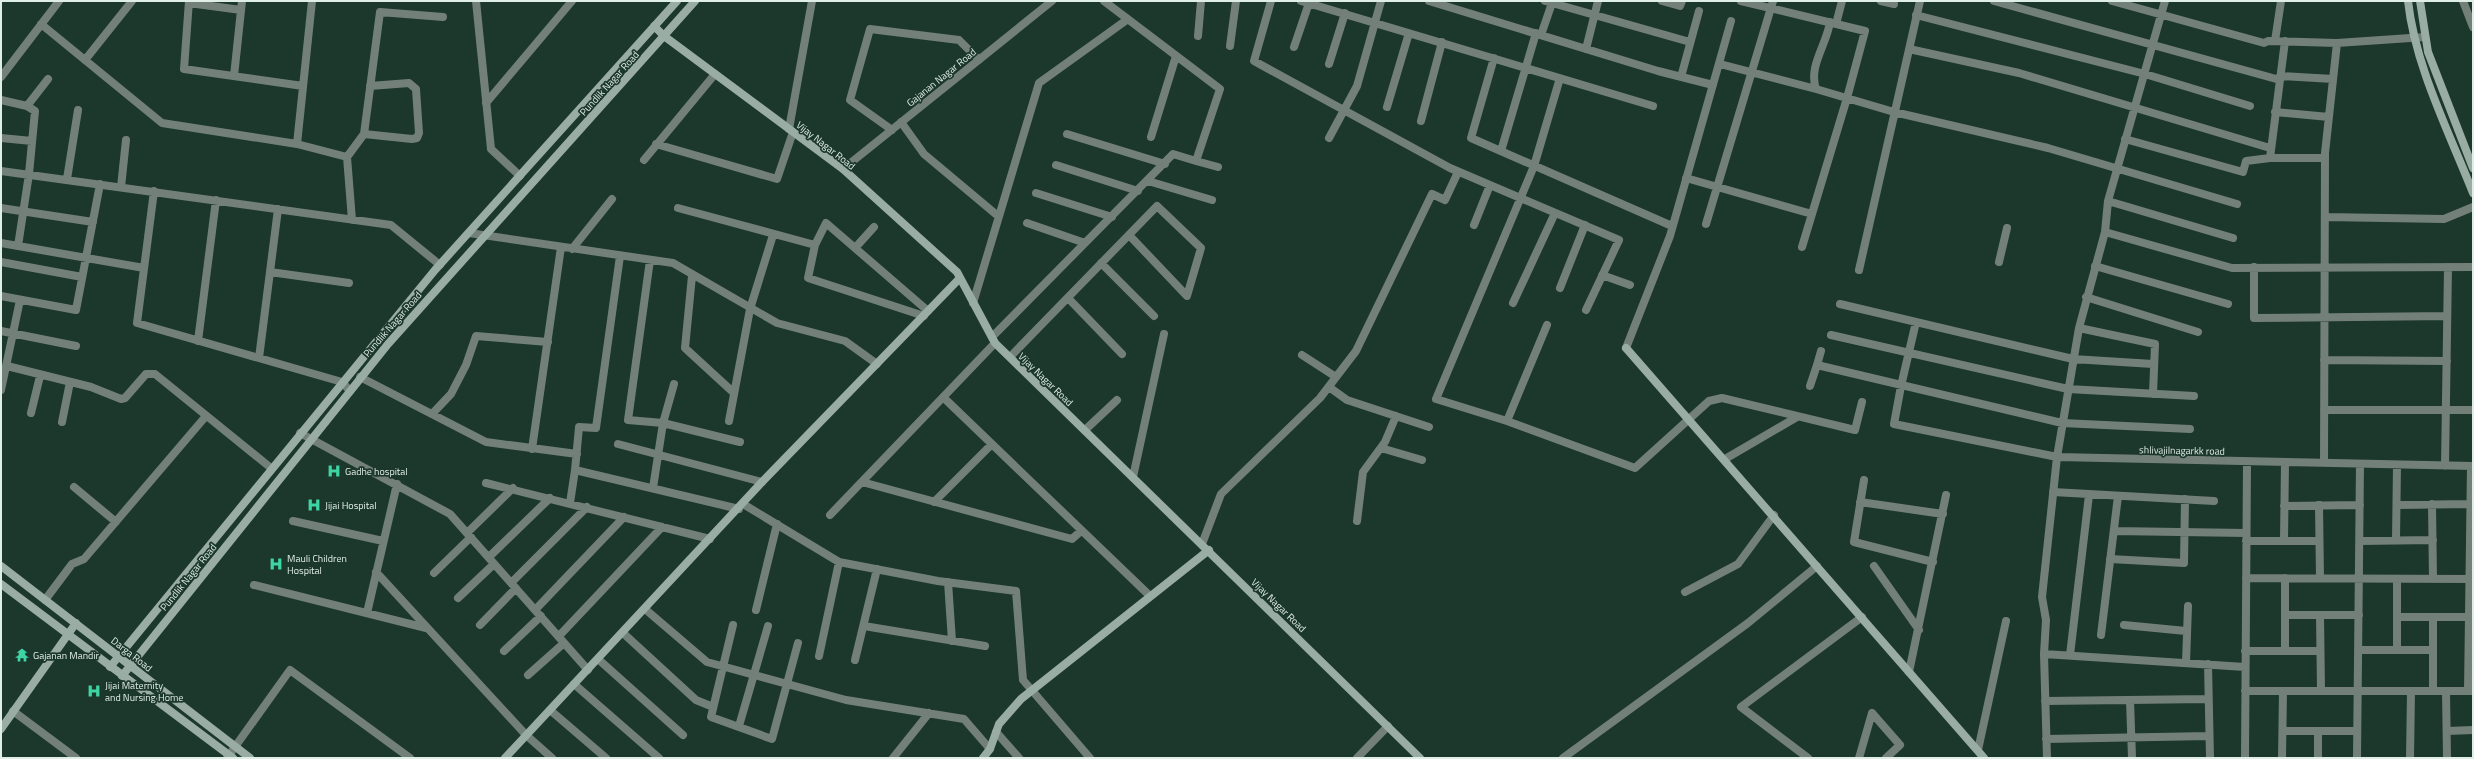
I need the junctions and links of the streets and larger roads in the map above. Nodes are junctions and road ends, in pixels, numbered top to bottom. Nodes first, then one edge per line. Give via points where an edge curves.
1 (59, 1) edge
2 (132, 1) edge
3 (312, 1) edge
4 (476, 1) edge
5 (572, 1) edge
6 (677, 1) edge
7 (695, 1) edge
8 (812, 1) edge
9 (1104, 1) edge
10 (1201, 1) edge
11 (1236, 1) edge
12 (1271, 1) edge
13 (1382, 1) edge
14 (1429, 1) edge
15 (1598, 1) edge
16 (1662, 1) edge
17 (1682, 1) edge
18 (1741, 1) edge
19 (1842, 1) edge
20 (1881, 1) edge
21 (1920, 1) edge
22 (1994, 1) edge
23 (2112, 1) edge
24 (2165, 1) edge
25 (2281, 1) edge
26 (2408, 1) edge
27 (2420, 1) edge
28 (2463, 1) edge
29 (189, 2) edge
30 (1049, 2) edge
31 (1305, 2) edge
32 (1548, 2) edge
33 (1894, 4) dead end
34 (241, 5) edge
35 (1771, 5) edge
36 (1699, 11) dead end
37 (1345, 14) junction
38 (2162, 14) junction
39 (1594, 15) junction
40 (1916, 15) junction
41 (443, 17) dead end
42 (1128, 19) junction
43 (1731, 21) dead end
44 (1375, 22) junction
45 (1833, 23) junction
46 (41, 24) junction
47 (654, 26) junction
48 (2473, 27) edge
49 (1410, 33) junction
50 (1538, 34) junction
51 (664, 36) junction
52 (1198, 36) dead end
53 (2425, 37) junction
54 (2415, 39) junction
55 (2275, 41) junction
56 (2285, 41) junction
57 (1442, 42) junction
58 (1690, 42) junction
59 (2153, 43) junction
60 (2337, 43) junction
61 (1230, 46) dead end
62 (1294, 47) dead end
63 (1586, 49) junction
64 (1909, 49) junction
65 (1176, 56) junction
66 (1494, 58) junction
67 (85, 60) junction
68 (979, 60) junction
69 (1329, 64) dead end
70 (1720, 64) junction
71 (1526, 68) junction
72 (1751, 72) junction
73 (715, 74) junction
74 (2145, 74) junction
75 (234, 76) junction
76 (1, 77) edge
77 (1681, 77) junction
78 (1560, 78) junction
79 (2280, 78) junction
80 (48, 79) dead end
81 (2333, 79) junction
82 (1714, 85) junction
83 (303, 86) junction
84 (370, 86) junction
85 (1816, 89) junction
86 (1847, 98) junction
87 (1, 100) edge
88 (486, 103) junction
89 (27, 106) junction
90 (1653, 106) dead end
91 (2135, 106) junction
92 (2250, 106) dead end
93 (1387, 107) dead end
94 (78, 110) dead end
95 (1346, 110) junction
96 (1894, 112) junction
97 (2276, 112) junction
98 (2329, 117) junction
99 (1420, 121) dead end
100 (901, 122) junction
101 (892, 130) junction
102 (791, 131) junction
103 (364, 134) junction
104 (1067, 134) dead end
105 (1151, 137) dead end
106 (1, 138) edge
107 (1329, 138) dead end
108 (2125, 139) junction
109 (126, 140) dead end
110 (32, 141) junction
111 (297, 144) junction
112 (656, 144) junction
113 (2270, 148) junction
114 (1501, 151) junction
115 (347, 157) junction
116 (2270, 158) junction
117 (2325, 158) junction
118 (644, 160) dead end
119 (1196, 161) junction
120 (1165, 164) junction
121 (1056, 165) dead end
122 (1534, 166) junction
123 (1218, 167) dead end
124 (2473, 168) edge
125 (843, 169) junction
126 (2117, 169) junction
127 (1, 171) edge
128 (1458, 172) junction
129 (29, 174) junction
130 (520, 176) junction
131 (1686, 178) junction
132 (67, 179) junction
133 (1148, 181) junction
134 (100, 184) junction
135 (1490, 185) junction
136 (121, 187) junction
137 (1717, 187) junction
138 (154, 191) junction
139 (1138, 191) junction
140 (1036, 193) dead end
141 (2473, 193) edge
142 (612, 199) dead end
143 (1521, 199) junction
144 (216, 200) junction
145 (1212, 200) dead end
146 (2108, 202) junction
147 (2237, 204) dead end
148 (2473, 207) edge
149 (1, 208) edge
150 (678, 208) dead end
151 (278, 209) junction
152 (23, 212) junction
153 (1555, 213) junction
154 (1812, 214) junction
155 (998, 216) junction
156 (1112, 217) junction
157 (2325, 217) junction
158 (352, 220) junction
159 (93, 222) junction
160 (1026, 223) dead end
161 (1706, 224) dead end
162 (1474, 225) dead end
163 (1585, 226) junction
164 (1672, 226) junction
165 (874, 227) dead end
166 (2007, 228) dead end
167 (2105, 232) junction
168 (469, 233) junction
169 (773, 235) junction
170 (1129, 235) junction
171 (484, 236) junction
172 (2233, 238) dead end
173 (1, 243) edge
174 (1085, 243) junction
175 (815, 245) junction
176 (18, 246) junction
177 (561, 247) junction
178 (1802, 247) dead end
179 (855, 248) junction
180 (572, 249) junction
181 (620, 256) junction
182 (86, 257) junction
183 (650, 260) junction
184 (1, 262) edge
185 (1999, 262) dead end
186 (1101, 263) junction
187 (440, 265) junction
188 (2095, 266) junction
189 (2325, 266) junction
190 (2254, 267) junction
191 (2448, 267) junction
192 (2473, 267) edge
193 (144, 268) junction
194 (1859, 270) dead end
195 (270, 272) junction
196 (1602, 275) junction
197 (692, 276) junction
198 (82, 277) junction
199 (960, 278) junction
200 (349, 283) dead end
201 (1630, 285) dead end
202 (1560, 288) dead end
203 (1, 296) edge
204 (2086, 297) junction
205 (1068, 298) junction
206 (20, 300) junction
207 (973, 303) junction
208 (1513, 304) dead end
209 (1840, 304) dead end
210 (2228, 304) dead end
211 (750, 309) junction
212 (1586, 310) dead end
213 (926, 313) junction
214 (1154, 316) dead end
215 (2448, 316) junction
216 (2324, 318) junction
217 (1916, 322) junction
218 (1547, 324) dead end
219 (2079, 328) junction
220 (1, 331) edge
221 (2198, 332) dead end
222 (14, 334) junction
223 (1164, 334) dead end
224 (1831, 335) dead end
225 (993, 340) junction
226 (198, 341) junction
227 (548, 342) junction
228 (76, 346) dead end
229 (1821, 351) dead end
230 (1909, 353) junction
231 (1122, 354) dead end
232 (1302, 355) dead end
233 (1010, 357) junction
234 (259, 358) junction
235 (2074, 359) junction
236 (2324, 360) junction
237 (2447, 361) junction
238 (5, 364) edge
239 (877, 364) junction
240 (2152, 364) junction
241 (1817, 365) junction
242 (40, 376) junction
243 (360, 377) junction
244 (1336, 377) junction
245 (70, 382) junction
246 (342, 382) junction
247 (674, 384) dead end
248 (1810, 386) dead end
249 (1900, 386) junction
250 (1328, 387) junction
251 (2068, 389) junction
252 (1, 390) edge
253 (350, 390) junction
254 (734, 393) junction
255 (2152, 394) junction
256 (2194, 396) dead end
257 (943, 397) junction
258 (1117, 400) dead end
259 (1862, 402) dead end
260 (2446, 409) junction
261 (2324, 410) junction
262 (2473, 410) edge
263 (31, 413) dead end
264 (432, 414) junction
265 (206, 416) junction
266 (1396, 416) junction
267 (1797, 417) junction
268 (1689, 418) junction
269 (728, 421) dead end
270 (1507, 421) junction
271 (62, 422) dead end
272 (663, 423) junction
273 (2062, 423) junction
274 (1429, 427) dead end
275 (1085, 430) junction
276 (2190, 430) dead end
277 (300, 433) junction
278 (311, 439) junction
279 (740, 442) dead end
280 (618, 444) dead end
281 (992, 444) junction
282 (1381, 448) junction
283 (532, 449) junction
284 (577, 454) junction
285 (657, 454) junction
286 (2057, 457) junction
287 (1725, 459) junction
288 (1422, 460) dead end
289 (2247, 462) junction
290 (2285, 462) junction
291 (2324, 463) junction
292 (2360, 464) junction
293 (2397, 465) junction
294 (2445, 466) junction
295 (2472, 466) edge
296 (271, 468) junction
297 (575, 470) junction
298 (1133, 477) junction
299 (1864, 480) dead end
300 (762, 482) junction
301 (862, 482) junction
302 (486, 483) dead end
303 (397, 484) junction
304 (74, 487) dead end
305 (514, 488) junction
306 (653, 488) junction
307 (2053, 492) junction
308 (2089, 495) junction
309 (1946, 496) dead end
310 (2118, 496) junction
311 (550, 498) junction
312 (2185, 499) junction
313 (2214, 501) dead end
314 (934, 502) junction
315 (1860, 502) junction
316 (570, 503) junction
317 (2432, 504) junction
318 (2471, 504) junction
319 (2319, 505) junction
320 (2360, 505) junction
321 (2397, 505) junction
322 (2284, 506) junction
323 (587, 507) junction
324 (741, 507) junction
325 (1943, 514) junction
326 (830, 515) dead end
327 (1774, 515) junction
328 (624, 517) junction
329 (293, 520) dead end
330 (1357, 521) dead end
331 (116, 522) junction
332 (777, 524) junction
333 (662, 527) junction
334 (1081, 531) junction
335 (2114, 531) junction
336 (2185, 532) junction
337 (469, 535) junction
338 (2246, 537) junction
339 (710, 539) junction
340 (2360, 540) junction
341 (2396, 540) junction
342 (2433, 540) junction
343 (383, 541) junction
344 (2284, 541) junction
345 (2319, 541) junction
346 (1202, 544) junction
347 (2472, 544) edge
348 (207, 547) junction
349 (1209, 550) junction
350 (218, 556) junction
351 (492, 560) junction
352 (2110, 560) junction
353 (839, 562) junction
354 (1933, 562) junction
355 (1, 566) edge
356 (1817, 566) junction
357 (1874, 566) dead end
358 (877, 569) junction
359 (376, 572) junction
360 (434, 573) dead end
361 (2246, 578) junction
362 (2284, 578) junction
363 (2320, 578) junction
364 (2360, 579) junction
365 (2397, 579) junction
366 (2433, 579) junction
367 (2472, 579) edge
368 (948, 582) junction
369 (1, 584) edge
370 (254, 585) dead end
371 (514, 586) junction
372 (1685, 592) dead end
373 (1150, 596) junction
374 (458, 598) dead end
375 (45, 600) junction
376 (2188, 606) dead end
377 (645, 609) junction
378 (535, 610) junction
379 (756, 610) dead end
380 (367, 613) junction
381 (2320, 615) junction
382 (2359, 615) junction
383 (541, 616) junction
384 (2285, 616) junction
385 (1862, 617) junction
386 (2397, 617) junction
387 (2433, 617) junction
388 (2470, 618) junction
389 (2006, 621) dead end
390 (76, 623) junction
391 (480, 625) dead end
392 (733, 625) dead end
393 (2124, 625) dead end
394 (768, 626) dead end
395 (864, 626) junction
396 (427, 628) junction
397 (1919, 630) junction
398 (2186, 631) junction
399 (622, 633) junction
400 (67, 634) junction
401 (2101, 635) dead end
402 (558, 636) junction
403 (952, 641) junction
404 (564, 643) junction
405 (798, 643) dead end
406 (985, 646) dead end
407 (2359, 650) junction
408 (2397, 650) junction
409 (2433, 650) junction
410 (504, 651) dead end
411 (2245, 651) junction
412 (2285, 651) junction
413 (2320, 651) junction
414 (2471, 653) edge
415 (2044, 654) junction
416 (2070, 655) junction
417 (118, 656) junction
418 (819, 656) dead end
419 (598, 659) junction
420 (855, 660) dead end
421 (2186, 663) junction
422 (2208, 664) junction
423 (110, 666) junction
424 (130, 666) junction
425 (724, 666) junction
426 (2245, 666) junction
427 (588, 670) junction
428 (1910, 672) junction
429 (755, 674) junction
430 (528, 675) dead end
431 (122, 676) junction
432 (788, 682) junction
433 (574, 684) junction
434 (1032, 691) junction
435 (2245, 691) junction
436 (2283, 691) junction
437 (2320, 691) junction
438 (2359, 691) junction
439 (2411, 691) junction
440 (2433, 691) junction
441 (2446, 691) junction
442 (2471, 691) edge
443 (2208, 699) junction
444 (2130, 700) junction
445 (2045, 702) junction
446 (712, 707) junction
447 (550, 710) junction
448 (13, 711) junction
449 (929, 713) junction
450 (739, 726) junction
451 (1388, 726) junction
452 (1, 729) edge
453 (2473, 730) edge
454 (2283, 731) junction
455 (2357, 731) junction
456 (2447, 731) junction
457 (996, 732) junction
458 (2318, 732) junction
459 (526, 735) junction
460 (683, 735) dead end
461 (2209, 736) junction
462 (2132, 737) junction
463 (2046, 739) junction
464 (235, 747) junction
465 (990, 749) junction
466 (1978, 750) junction
467 (230, 757) edge
468 (76, 758) edge
469 (250, 758) edge
470 (410, 758) edge
471 (505, 758) edge
472 (552, 758) edge
473 (606, 758) edge
474 (659, 758) edge
475 (893, 758) edge
476 (983, 758) edge
477 (1019, 758) edge
478 (1090, 758) edge
479 (1357, 758) edge
480 (1419, 758) edge
481 (1563, 758) edge
482 (1808, 758) edge
483 (1859, 758) edge
484 (1886, 758) edge
485 (1984, 758) edge
486 (2047, 758) edge
487 (2132, 758) edge
488 (2210, 758) edge
489 (2245, 758) edge
490 (2282, 758) edge
491 (2318, 758) edge
492 (2357, 758) edge
493 (2410, 758) edge
494 (2447, 758) edge

1 - 46 street
2 - 67 street
3 - 83 street
4 - 88 street
5 - 88 street
6 - 47 street, Pundlik Nagar Road
7 - 51 street, Pundlik Nagar Road
8 - 102 street
9 - 42 street
10 - 52 street
11 - 61 street
12 - 95 street via 1254,61
13 - 44 street
14 - 50 street
15 - 39 street
16 - 17 street via 1680,6
18 - 35 street
19 - 45 street
20 - 33 street
21 - 40 street
22 - 59 street
23 - 38 street
24 - 38 street
25 - 55 street
26 - 54 street
27 - 53 street
28 - 48 street
29 - 34 street
29 - 75 street via 184,69
30 - 68 street, Gajanan Nagar Road
31 - 37 street
31 - 62 street
32 - 39 street
32 - 50 street
34 - 75 street
35 - 45 street
35 - 72 street
36 - 58 street
37 - 44 street
37 - 69 street
38 - 55 street via 2264,43
38 - 59 street
39 - 58 street
39 - 63 street
40 - 64 street
40 - 74 street
41 - 84 street via 380,12
42 - 65 street
42 - 155 street via 1040,83
43 - 70 street
44 - 49 street
44 - 95 street via 1357,86
45 - 85 street via 1816,67 1813,81
45 - 86 street via 1865,31
46 - 67 street
46 - 76 street
47 - 51 street, Vijay Nagar Road
47 - 130 street, Pundlik Nagar Road
49 - 57 street
49 - 93 street
50 - 63 street
50 - 71 street
51 - 73 street, Vijay Nagar Road
51 - 171 street, Pundlik Nagar Road
53 - 54 street
53 - 124 street via 2428,52
54 - 60 street
54 - 141 street
55 - 56 street
56 - 60 street
56 - 79 street
57 - 66 street
57 - 99 street
58 - 77 street
59 - 74 street
59 - 79 street
60 - 81 street
63 - 77 street
64 - 91 street via 2019,74
64 - 96 street
65 - 105 street
65 - 119 street via 1220,89
66 - 71 street
66 - 114 street via 1471,138
67 - 111 street via 162,123
68 - 100 street, Gajanan Nagar Road
68 - 101 street via 959,40 870,29 850,100
70 - 72 street
70 - 82 street
71 - 78 street
71 - 114 street
72 - 85 street
72 - 137 street
73 - 102 street, Vijay Nagar Road
73 - 112 street
74 - 91 street
74 - 92 street
75 - 83 street
77 - 82 street
78 - 90 street
78 - 122 street
79 - 81 street
79 - 97 street
80 - 89 street
81 - 98 street
82 - 131 street
83 - 111 street
84 - 103 street
84 - 103 street via 409,83 414,85 419,133 417,138 412,139
85 - 86 street
86 - 96 street
86 - 154 street
87 - 89 street
88 - 130 street via 491,149
89 - 110 street via 35,111
91 - 108 street
91 - 113 street
94 - 132 street
95 - 107 street
95 - 128 street
96 - 126 street via 2048,148
96 - 194 street
97 - 98 street
97 - 113 street
98 - 117 street
100 - 101 street, Gajanan Nagar Road
100 - 155 street via 924,154
101 - 125 street, Gajanan Nagar Road
102 - 112 street via 777,179
102 - 125 street, Vijay Nagar Road
103 - 115 street
104 - 120 street
106 - 110 street
108 - 116 street via 2243,172 2246,161
108 - 126 street
109 - 136 street
110 - 129 street
111 - 115 street
112 - 118 street
113 - 116 street
114 - 122 street
115 - 158 street
116 - 117 street
117 - 157 street
119 - 120 street via 1173,154
119 - 123 street
120 - 133 street
121 - 139 street
122 - 143 street
122 - 164 street
125 - 199 street, Vijay Nagar Road
126 - 146 street
126 - 147 street
127 - 129 street
128 - 135 street
128 - 244 street via 1445,200 1432,194 1356,351
129 - 132 street
129 - 152 street
130 - 168 street, Pundlik Nagar Road
131 - 137 street
131 - 164 street
132 - 134 street
133 - 139 street
133 - 145 street
134 - 136 street
134 - 159 street
135 - 143 street
135 - 162 street
136 - 138 street
137 - 154 street
137 - 161 street
138 - 144 street
138 - 193 street
139 - 156 street
140 - 156 street
142 - 180 street
143 - 153 street
143 - 270 street via 1436,399
144 - 151 street
144 - 226 street
146 - 167 street
146 - 172 street
148 - 157 street via 2444,219
149 - 152 street
150 - 169 street
151 - 158 street
151 - 195 street
152 - 159 street
152 - 176 street
153 - 163 street
153 - 208 street
154 - 178 street
155 - 207 street
156 - 174 street
157 - 189 street
158 - 187 street via 391,225
159 - 182 street
160 - 174 street
163 - 196 street via 1618,240
163 - 202 street
164 - 268 street via 1626,348
165 - 179 street
166 - 185 street
167 - 188 street
167 - 190 street via 2232,268
168 - 171 street
168 - 187 street, Pundlik Nagar Road
169 - 175 street
169 - 211 street
170 - 170 street via 1157,206 1201,248 1188,296
170 - 186 street
171 - 177 street
171 - 243 street, Pundlik Nagar Road
173 - 176 street
174 - 225 street
175 - 179 street via 826,223
175 - 213 street via 808,278
176 - 182 street
177 - 180 street
177 - 227 street
179 - 213 street
180 - 181 street
181 - 183 street
181 - 284 street via 596,428 579,427
182 - 193 street
182 - 198 street
183 - 197 street via 672,263
183 - 272 street via 628,420
184 - 198 street
186 - 205 street
186 - 214 street
187 - 246 street, Pundlik Nagar Road
188 - 204 street
188 - 210 street
189 - 190 street
189 - 191 street
189 - 216 street
190 - 216 street via 2254,318
191 - 192 street
191 - 215 street
193 - 226 street via 137,323
195 - 200 street
195 - 234 street
196 - 201 street
196 - 212 street
197 - 211 street
197 - 254 street via 685,348
198 - 206 street via 76,310
199 - 207 street, Vijay Nagar Road
199 - 213 street
203 - 206 street
204 - 219 street
204 - 221 street
205 - 231 street
205 - 233 street
206 - 222 street
207 - 225 street, Vijay Nagar Road
209 - 217 street
211 - 239 street via 777,323 845,341
211 - 254 street
213 - 239 street
215 - 216 street
215 - 237 street
216 - 236 street
217 - 230 street
217 - 235 street
218 - 270 street
219 - 235 street
219 - 240 street via 2155,344
220 - 222 street
222 - 228 street
222 - 238 street
223 - 298 street
224 - 230 street
225 - 233 street, Vijay Nagar Road
225 - 257 street
226 - 234 street
227 - 264 street via 476,336 466,365 451,394
227 - 283 street
229 - 241 street
230 - 249 street
230 - 251 street
232 - 244 street
233 - 275 street, Vijay Nagar Road
234 - 246 street
235 - 240 street
235 - 251 street
236 - 237 street
236 - 261 street
237 - 260 street
238 - 242 street
238 - 252 street
239 - 300 street
240 - 255 street
241 - 248 street
241 - 249 street
242 - 245 street
242 - 263 street
243 - 253 street, Pundlik Nagar Road
243 - 264 street
244 - 250 street
245 - 265 street via 92,387 121,400 150,372
245 - 271 street
246 - 253 street
246 - 277 street, Pundlik Nagar Road
247 - 272 street
249 - 273 street
249 - 286 street, shlivajilnagarkk road via 1894,424
250 - 266 street via 1347,400
250 - 346 street via 1320,398 1221,494
251 - 255 street
251 - 273 street
253 - 278 street, Pundlik Nagar Road
254 - 269 street
255 - 256 street
257 - 281 street
257 - 301 street
258 - 275 street
259 - 267 street via 1855,430
260 - 261 street
260 - 262 street
260 - 294 street
261 - 291 street
264 - 283 street via 486,442
265 - 296 street
265 - 331 street
266 - 274 street
266 - 282 street
267 - 268 street via 1722,398 1709,401
267 - 287 street
268 - 270 street via 1635,468
268 - 287 street
272 - 279 street
272 - 285 street
273 - 276 street
273 - 286 street
275 - 298 street, Vijay Nagar Road
277 - 278 street
277 - 296 street, Pundlik Nagar Road
278 - 303 street
278 - 350 street, Pundlik Nagar Road
280 - 285 street
281 - 314 street
281 - 334 street
282 - 288 street
282 - 330 street via 1363,472
283 - 284 street
284 - 297 street
285 - 300 street
285 - 306 street
286 - 289 street, shlivajilnagarkk road
286 - 307 street
287 - 327 street
289 - 290 street, shlivajilnagarkk road
289 - 338 street
290 - 291 street, shlivajilnagarkk road
290 - 322 street
291 - 292 street, shlivajilnagarkk road
292 - 293 street, shlivajilnagarkk road
292 - 320 street
293 - 294 street, shlivajilnagarkk road
293 - 321 street
294 - 295 street, shlivajilnagarkk road
295 - 318 street
296 - 348 street, Pundlik Nagar Road
297 - 306 street
297 - 316 street
298 - 346 street, Vijay Nagar Road
299 - 315 street
300 - 324 street
301 - 314 street
301 - 326 street
302 - 305 street
303 - 337 street via 450,514
303 - 343 street
304 - 331 street
305 - 311 street
305 - 337 street
306 - 324 street
307 - 308 street
307 - 415 street via 2042,597 2046,620
308 - 310 street
308 - 416 street
309 - 325 street
310 - 312 street
310 - 335 street
311 - 316 street
311 - 351 street
312 - 313 street
312 - 336 street
314 - 334 street via 1072,539
315 - 325 street
315 - 354 street via 1854,537 1857,544
316 - 323 street
317 - 318 street
317 - 321 street
317 - 342 street
318 - 347 street
319 - 320 street
319 - 322 street
319 - 345 street
320 - 340 street
321 - 341 street
322 - 344 street
323 - 328 street
323 - 371 street
324 - 332 street
324 - 339 street
325 - 354 street
327 - 356 street
327 - 372 street via 1738,564
328 - 333 street
328 - 378 street
329 - 343 street
331 - 375 street via 84,559 72,564
332 - 353 street
332 - 379 street
333 - 339 street
333 - 402 street
334 - 373 street
335 - 336 street
335 - 352 street
336 - 338 street
336 - 352 street via 2184,563
337 - 351 street
337 - 360 street
338 - 344 street
338 - 361 street
339 - 377 street
340 - 341 street
340 - 364 street
341 - 342 street
342 - 366 street
343 - 359 street
344 - 345 street
345 - 363 street
346 - 349 street, Vijay Nagar Road
347 - 367 street
348 - 350 street
348 - 417 street, Pundlik Nagar Road
349 - 373 street
349 - 451 street, Vijay Nagar Road
350 - 424 street, Pundlik Nagar Road
351 - 371 street
351 - 374 street
352 - 401 street
353 - 358 street
353 - 418 street
354 - 397 street
355 - 375 street, Darga Road
356 - 385 street
356 - 481 street via 1748,623
357 - 397 street
358 - 368 street
358 - 395 street
359 - 380 street
359 - 396 street
361 - 362 street
361 - 411 street
362 - 363 street
362 - 384 street
363 - 364 street
364 - 365 street
364 - 382 street
365 - 366 street
365 - 386 street
366 - 367 street
367 - 388 street
368 - 403 street
368 - 434 street via 1016,591 1023,680
369 - 400 street
370 - 380 street
371 - 378 street
371 - 391 street
373 - 434 street
375 - 390 street, Darga Road
376 - 398 street
377 - 399 street
377 - 425 street via 707,662
378 - 383 street
380 - 396 street
381 - 382 street
381 - 384 street
381 - 413 street
382 - 407 street
383 - 402 street
383 - 410 street
384 - 412 street
385 - 428 street
385 - 482 street via 1741,707
386 - 387 street
386 - 408 street
387 - 388 street
387 - 409 street
388 - 414 street
389 - 466 street
390 - 400 street
390 - 417 street, Darga Road
392 - 425 street
393 - 398 street
394 - 429 street
395 - 403 street
395 - 420 street
396 - 459 street
397 - 428 street
398 - 421 street
399 - 419 street
399 - 446 street via 696,700
400 - 423 street
400 - 448 street
402 - 404 street
403 - 406 street
404 - 427 street
404 - 430 street
405 - 432 street
407 - 408 street
407 - 438 street
408 - 409 street
409 - 440 street
411 - 412 street
411 - 426 street
412 - 413 street
413 - 437 street
414 - 442 street
415 - 416 street
415 - 445 street
416 - 421 street
417 - 423 street, Pundlik Nagar Road
417 - 424 street, Darga Road
419 - 427 street
419 - 460 street
421 - 422 street
422 - 426 street
422 - 443 street
423 - 431 street
424 - 431 street, Pundlik Nagar Road
424 - 464 street, Darga Road
425 - 429 street
425 - 446 street
426 - 435 street
427 - 433 street
428 - 466 street
429 - 432 street
429 - 450 street
431 - 467 street
432 - 449 street via 846,700
432 - 450 street via 772,739
433 - 447 street
433 - 474 street
434 - 457 street via 1021,699 999,724
434 - 478 street
435 - 436 street
435 - 489 street
436 - 437 street
436 - 454 street
437 - 438 street
438 - 439 street
438 - 455 street
439 - 440 street
439 - 493 street
440 - 441 street
441 - 442 street
441 - 456 street
443 - 444 street
443 - 461 street
444 - 445 street
444 - 462 street
445 - 463 street
446 - 450 street via 711,717
447 - 459 street
447 - 473 street
448 - 452 street
448 - 468 street
449 - 465 street via 964,719
449 - 475 street
451 - 479 street
451 - 480 street, Vijay Nagar Road
453 - 456 street
454 - 458 street
454 - 490 street
455 - 458 street
455 - 492 street
456 - 494 street
457 - 465 street
457 - 477 street
458 - 491 street
459 - 471 street
459 - 472 street
461 - 462 street
461 - 488 street
462 - 463 street
462 - 487 street
463 - 486 street
464 - 467 street
464 - 469 street, Darga Road
464 - 470 street via 290,670
465 - 476 street
466 - 485 street
483 - 484 street via 1872,713 1900,745

